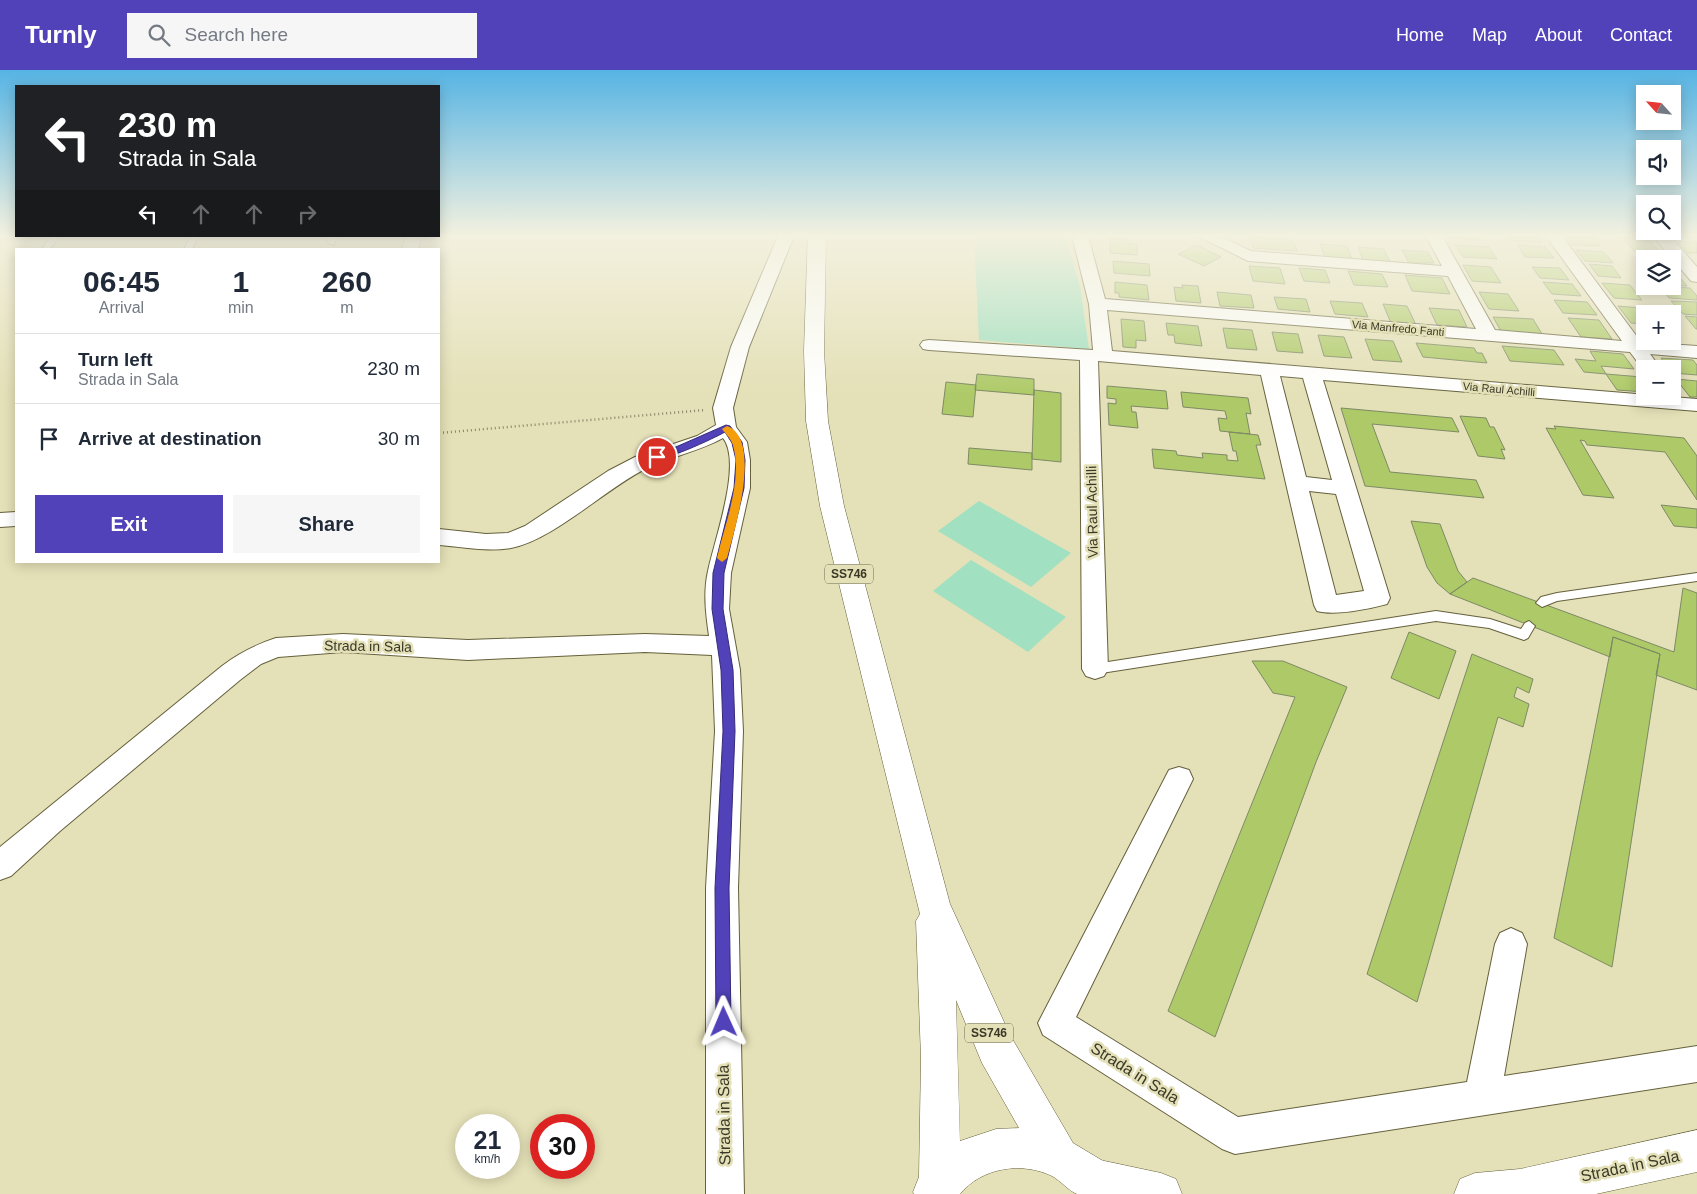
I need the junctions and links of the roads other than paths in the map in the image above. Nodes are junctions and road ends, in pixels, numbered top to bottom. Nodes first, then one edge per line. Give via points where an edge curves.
1 (764, 288) edge
2 (816, 288) edge
3 (1094, 288) edge
4 (1463, 288) edge
5 (1593, 288) edge
6 (1098, 304) junction
7 (1489, 336) junction
8 (929, 345) dead end
9 (1636, 347) joint
10 (1673, 350) edge
11 (1697, 352) edge
12 (1096, 355) junction
13 (1268, 370) junction
14 (1311, 373) junction
15 (1686, 405) edge
16 (725, 418) junction
17 (1296, 483) junction
18 (1345, 488) junction
19 (15, 519) edge
20 (0, 520) edge
21 (440, 537) edge
22 (1697, 577) edge
23 (1542, 603) dead end
24 (1529, 626) dead end
25 (723, 646) junction
26 (1095, 669) joint
27 (1179, 779) dead end
28 (0, 866) edge
29 (933, 905) junction
30 (1512, 944) dead end
31 (1697, 1064) edge
32 (1482, 1098) junction
33 (1697, 1151) edge
34 (1057, 1155) junction
35 (1101, 1187) edge
36 (936, 1189) edge
37 (725, 1194) edge
38 (1161, 1194) edge
39 (1475, 1194) edge

1 - 16 street via 740,347
2 - 29 main road, SS746 via 814,351 817,421 832,506
3 - 6 street
4 - 7 street
5 - 9 street
6 - 7 street, Via Manfredo Fanti
6 - 12 street
7 - 9 street, Via Manfredo Fanti
8 - 12 street, Via Raul Achilli
10 - 11 street, Via Manfredo Fanti
12 - 13 street, Via Raul Achilli
12 - 26 street, Via Raul Achilli
13 - 14 street, Via Raul Achilli
13 - 17 street
14 - 15 street, Via Raul Achilli
14 - 18 street
16 - 21 street via 704,440 642,462 533,531 511,540 486,542
16 - 25 street, Strada in Sala via 737,442 740,460 739,488 719,573 717,609
17 - 18 street
17 - 18 street via 1326,605 1378,598
19 - 20 street
22 - 23 lane via 1557,597
24 - 26 lane via 1524,635 1490,624 1436,616
25 - 28 street, Strada in Sala via 645,643 468,650 343,642 276,648 252,657 231,673
25 - 37 street, Strada in Sala via 729,731 722,888
27 - 32 street, Strada in Sala via 1054,1023 1235,1136
29 - 34 main road, SS746 via 996,1050
29 - 36 main road, SS746 via 940,1058
30 - 32 street
31 - 32 street, Strada in Sala
33 - 39 main road, Strada in Sala via 1520,1190
34 - 35 main road, SS746 via 1077,1166
34 - 36 main road, SS746 via 1025,1147 993,1149 964,1162
35 - 38 main road

